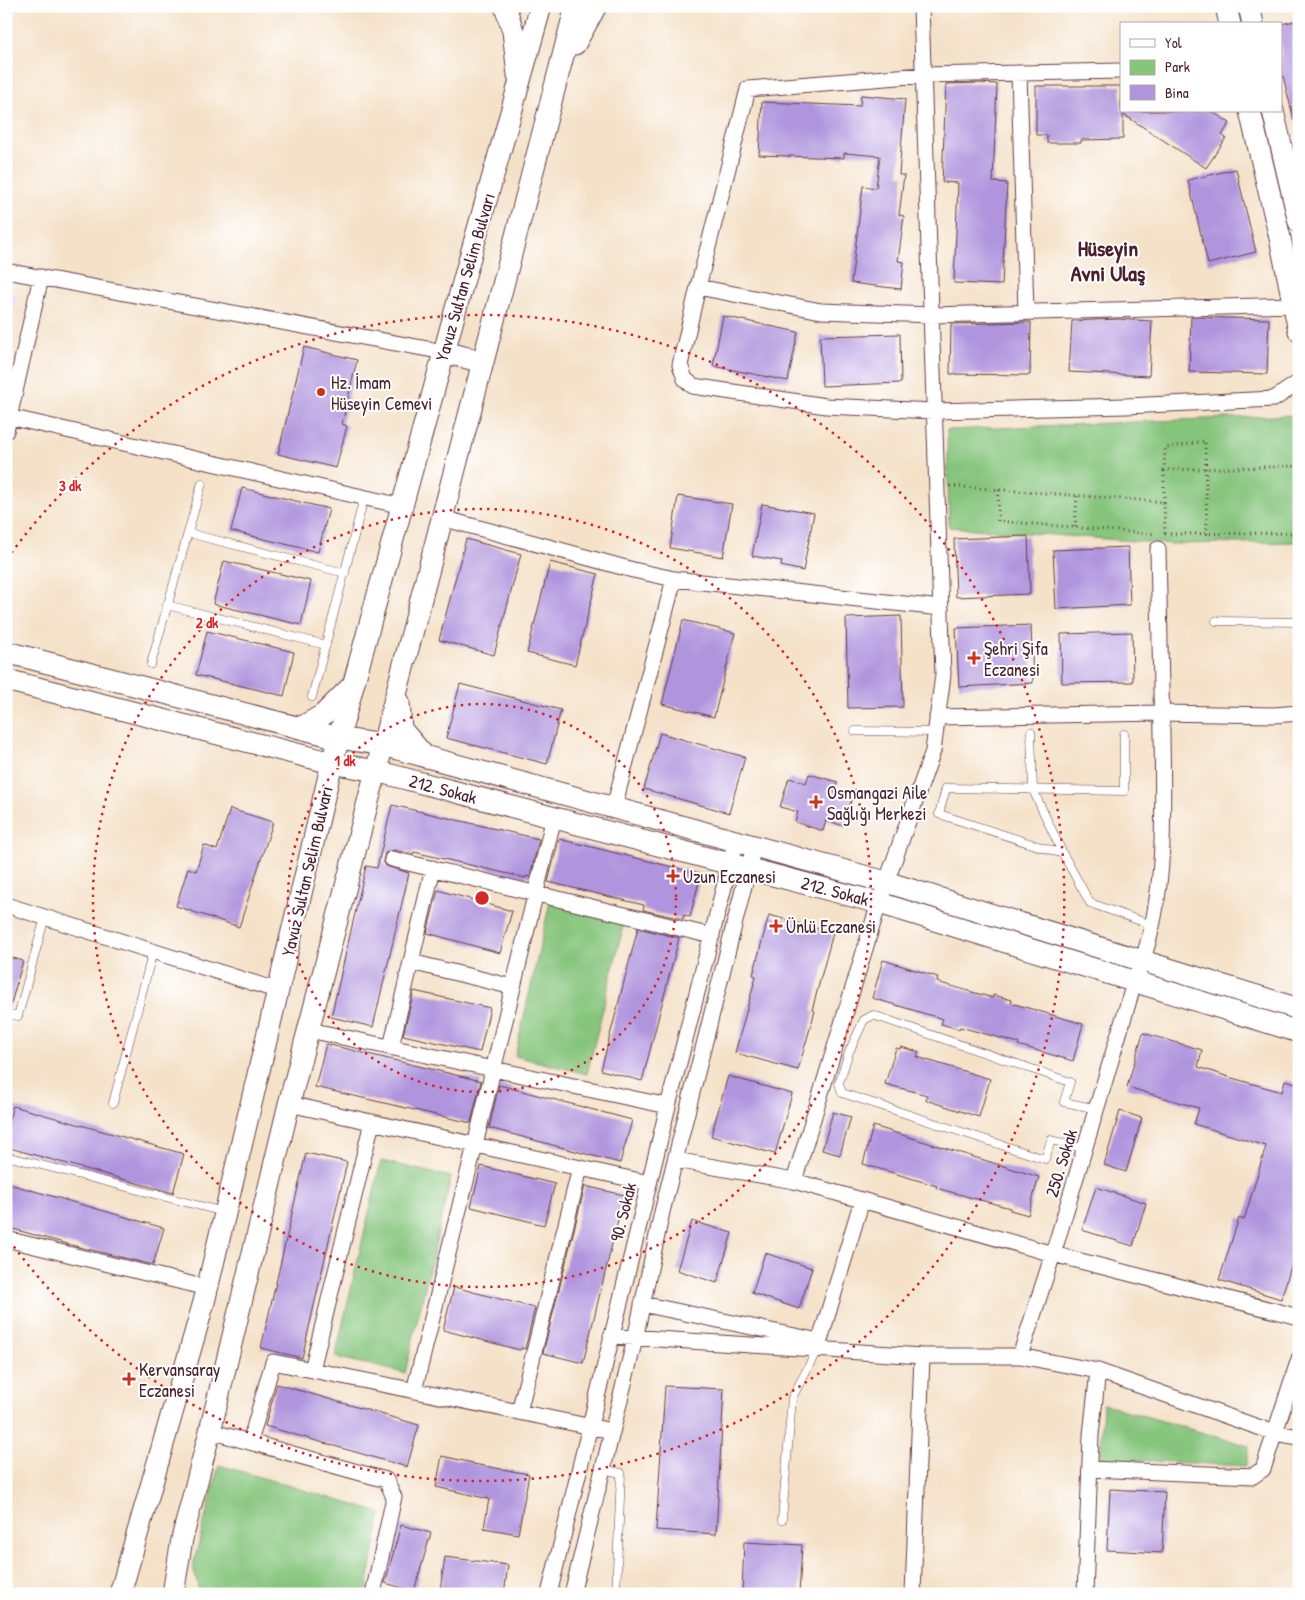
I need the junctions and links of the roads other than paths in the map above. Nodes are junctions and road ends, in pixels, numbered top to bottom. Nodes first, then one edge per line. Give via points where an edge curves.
1 (505, 6) edge
2 (541, 6) edge
3 (576, 6) edge
4 (596, 6) edge
5 (921, 6) edge
6 (1226, 6) edge
7 (1248, 6) edge
8 (1230, 22) edge
9 (1252, 22) edge
10 (1120, 71) edge
11 (1019, 73) junction
12 (923, 75) junction
13 (519, 85) junction
14 (554, 90) junction
15 (1250, 112) edge
16 (1273, 112) edge
17 (1299, 222) edge
18 (6, 271) edge
19 (41, 277) junction
20 (698, 287) junction
21 (1294, 305) junction
22 (1026, 312) junction
23 (932, 315) junction
24 (1299, 331) edge
25 (444, 352) junction
26 (483, 362) junction
27 (1299, 382) edge
28 (934, 411) junction
29 (8, 424) edge
30 (202, 483) dead end
31 (364, 498) junction
32 (402, 506) junction
33 (442, 518) junction
34 (188, 533) junction
35 (1158, 549) dead end
36 (345, 573) junction
37 (674, 579) junction
38 (167, 605) junction
39 (941, 608) junction
40 (1216, 621) dead end
41 (1299, 622) edge
42 (326, 645) junction
43 (6, 652) edge
44 (151, 664) dead end
45 (6, 680) edge
46 (354, 684) junction
47 (398, 686) junction
48 (312, 697) dead end
49 (1161, 713) junction
50 (1299, 713) edge
51 (936, 725) junction
52 (300, 728) junction
53 (855, 731) dead end
54 (1031, 732) dead end
55 (1124, 734) dead end
56 (339, 738) junction
57 (383, 745) junction
58 (425, 757) junction
59 (332, 763) junction
60 (376, 771) junction
61 (1033, 790) junction
62 (614, 807) junction
63 (554, 817) junction
64 (745, 843) junction
65 (1063, 854) junction
66 (392, 858) dead end
67 (739, 866) junction
68 (433, 868) junction
69 (886, 882) junction
70 (536, 894) junction
71 (879, 903) junction
72 (6, 905) edge
73 (45, 917) junction
74 (1152, 924) junction
75 (712, 936) junction
76 (154, 951) junction
77 (1144, 960) junction
78 (411, 962) junction
79 (1135, 980) junction
80 (513, 987) junction
81 (279, 991) junction
82 (1299, 1009) edge
83 (6, 1013) edge
84 (309, 1030) junction
85 (1299, 1032) edge
86 (391, 1047) junction
87 (493, 1069) junction
88 (113, 1103) dead end
89 (289, 1104) junction
90 (668, 1106) junction
91 (1097, 1109) junction
92 (372, 1122) junction
93 (476, 1145) junction
94 (1085, 1149) junction
95 (6, 1156) edge
96 (675, 1160) junction
97 (580, 1168) junction
98 (794, 1181) junction
99 (649, 1183) junction
100 (862, 1200) junction
101 (226, 1213) junction
102 (6, 1239) edge
103 (1053, 1254) junction
104 (208, 1288) junction
105 (642, 1304) junction
106 (1299, 1317) edge
107 (611, 1336) junction
108 (635, 1339) junction
109 (818, 1346) junction
110 (922, 1356) junction
111 (1020, 1356) junction
112 (1299, 1359) edge
113 (312, 1370) junction
114 (1098, 1371) junction
115 (414, 1391) junction
116 (519, 1412) junction
117 (590, 1426) junction
118 (210, 1431) junction
119 (612, 1431) junction
120 (1275, 1433) junction
121 (1299, 1437) edge
122 (250, 1442) junction
123 (603, 1469) junction
124 (1090, 1469) junction
125 (782, 1520) dead end
126 (120, 1594) edge
127 (173, 1594) edge
128 (373, 1594) edge
129 (549, 1594) edge
130 (572, 1594) edge
131 (616, 1594) edge
132 (913, 1594) edge
133 (1085, 1594) edge

1 - 13 main road via 513,31
2 - 13 main road, Yavuz Sultan Selim Bulvarı
3 - 14 main road, Yavuz Sultan Selim Bulvarı
4 - 14 main road
5 - 12 street
6 - 8 main road
7 - 9 main road
10 - 11 street
11 - 12 street
11 - 22 street
12 - 20 street via 748,89
12 - 23 street
13 - 25 main road, Yavuz Sultan Selim Bulvarı
14 - 26 main road, Yavuz Sultan Selim Bulvarı
15 - 21 main road
16 - 17 main road
18 - 19 street
19 - 25 street
19 - 29 street
20 - 23 street via 821,311
20 - 28 street via 680,365 685,379 693,386 826,406
21 - 22 street
21 - 24 main road
22 - 23 street
23 - 28 street
25 - 26 main road
25 - 32 main road, Yavuz Sultan Selim Bulvarı
26 - 33 main road, Yavuz Sultan Selim Bulvarı
27 - 28 street via 1274,399
28 - 39 street
29 - 31 street
30 - 34 lane
31 - 32 street
31 - 36 lane
32 - 46 main road, Yavuz Sultan Selim Bulvarı
33 - 37 street
33 - 47 main road, Yavuz Sultan Selim Bulvarı
34 - 36 lane
34 - 38 lane
35 - 49 street, 250. Sokak
36 - 42 lane
37 - 39 street
37 - 62 street
38 - 42 lane
38 - 44 lane
39 - 51 street via 943,675
40 - 41 lane
42 - 48 lane
43 - 52 main road
45 - 59 main road, 212. Sokak
46 - 52 main road via 323,715
46 - 56 main road, Yavuz Sultan Selim Bulvarı
47 - 57 main road, Yavuz Sultan Selim Bulvarı
47 - 58 main road via 401,729
49 - 50 street
49 - 51 street
49 - 74 street, 250. Sokak via 1162,867
51 - 53 lane
51 - 69 street via 933,751
52 - 56 main road
54 - 61 lane
55 - 61 lane via 1124,791
56 - 57 main road
56 - 59 main road, Yavuz Sultan Selim Bulvarı
57 - 58 main road
57 - 60 main road, Yavuz Sultan Selim Bulvarı
58 - 62 main road
59 - 60 main road, 212. Sokak
59 - 81 main road, Yavuz Sultan Selim Bulvarı
60 - 63 main road, 212. Sokak
60 - 84 main road, Yavuz Sultan Selim Bulvarı
61 - 65 lane
61 - 65 lane via 946,788 939,814
62 - 64 main road
63 - 67 main road, 212. Sokak
63 - 70 street
64 - 67 street, 90. Sokak
64 - 69 main road
65 - 74 lane via 1090,903
66 - 68 street
67 - 71 main road, 212. Sokak
67 - 75 street, 90. Sokak
67 - 96 street, 90. Sokak
68 - 70 street
68 - 78 street
69 - 71 street
69 - 77 main road
70 - 75 street
70 - 80 street
71 - 79 main road, 212. Sokak
71 - 98 street
72 - 73 street
73 - 76 street
73 - 83 lane via 18,1016
74 - 77 street, 250. Sokak
75 - 90 street, 90. Sokak
76 - 81 street
76 - 88 lane
77 - 79 street, 250. Sokak
77 - 82 main road
78 - 80 street
78 - 86 street
79 - 85 main road, 212. Sokak
79 - 91 street, 250. Sokak
80 - 87 street
81 - 101 main road, Yavuz Sultan Selim Bulvarı
84 - 86 street
84 - 89 main road, Yavuz Sultan Selim Bulvarı
86 - 87 street
87 - 90 street
87 - 93 street
89 - 92 street
89 - 118 main road, Yavuz Sultan Selim Bulvarı
90 - 99 street, 90. Sokak
91 - 94 street, 250. Sokak
91 - 94 lane via 1064,1102 1070,1082 873,1015 864,1020 839,1083 842,1093 1045,1159 1051,1140
92 - 93 street
92 - 113 street
93 - 97 street
93 - 115 street
94 - 103 street, 250. Sokak
95 - 101 lane
96 - 98 street
96 - 105 street, 90. Sokak
97 - 99 street
97 - 116 street
98 - 100 street
99 - 107 street, 90. Sokak
100 - 103 street
100 - 109 street
101 - 104 main road, Yavuz Sultan Selim Bulvarı
102 - 104 street
103 - 106 street
103 - 111 street, 250. Sokak
104 - 126 main road, Yavuz Sultan Selim Bulvarı
105 - 108 street, 90. Sokak
105 - 109 street
107 - 108 street
107 - 117 street, 90. Sokak
108 - 109 street
108 - 119 street, 90. Sokak
109 - 110 street
109 - 125 lane via 792,1398
110 - 111 street
110 - 132 street
111 - 114 street
112 - 120 street
113 - 115 street
113 - 122 street via 273,1362
114 - 120 street
114 - 124 street
115 - 116 street
116 - 117 street
117 - 119 street
117 - 129 street, 90. Sokak
118 - 122 street
118 - 127 main road, Yavuz Sultan Selim Bulvarı via 182,1539
119 - 123 street, 90. Sokak
120 - 121 street
120 - 124 street via 1263,1469 1253,1476
122 - 128 street via 386,1480 394,1497
123 - 130 street, 90. Sokak
123 - 131 lane via 621,1472
124 - 133 street

